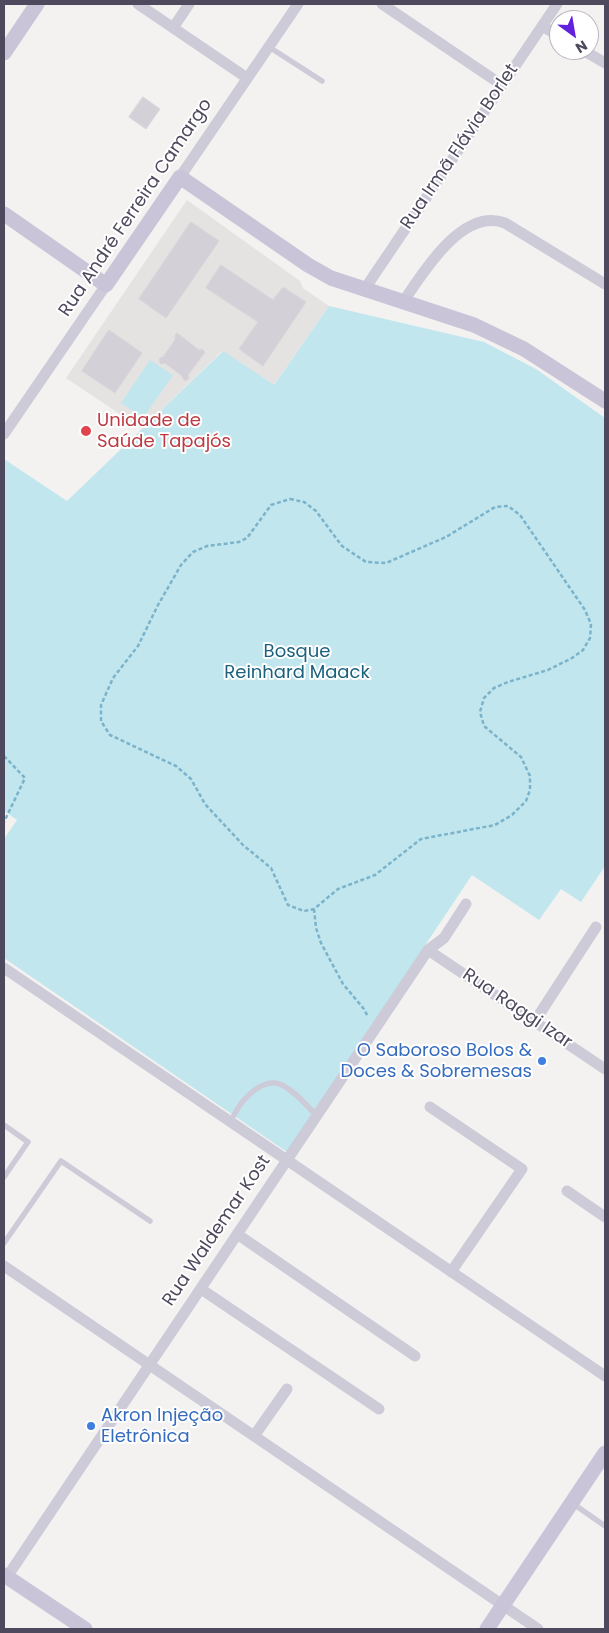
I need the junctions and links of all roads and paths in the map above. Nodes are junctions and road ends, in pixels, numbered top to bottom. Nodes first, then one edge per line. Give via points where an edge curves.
1 (37, 4) edge
2 (138, 4) edge
3 (189, 4) edge
4 (298, 4) edge
5 (382, 4) edge
6 (557, 4) edge
7 (542, 26) junction
8 (173, 28) junction
9 (549, 30) edge
10 (269, 47) junction
11 (4, 53) edge
12 (247, 78) junction
13 (322, 81) dead end
14 (502, 85) junction
15 (180, 177) junction
16 (4, 214) edge
17 (605, 284) edge
18 (106, 285) junction
19 (364, 290) junction
20 (403, 302) junction
21 (605, 401) edge
22 (4, 434) edge
23 (4, 756) edge
24 (4, 822) edge
25 (466, 904) dead end
26 (314, 909) junction
27 (596, 927) dead end
28 (428, 950) junction
29 (4, 968) edge
30 (535, 1021) junction
31 (370, 1022) dead end
32 (605, 1069) edge
33 (430, 1107) dead end
34 (317, 1116) junction
35 (230, 1122) junction
36 (4, 1125) edge
37 (287, 1160) junction
38 (4, 1177) edge
39 (567, 1191) dead end
40 (605, 1217) edge
41 (150, 1221) dead end
42 (237, 1234) junction
43 (4, 1243) edge
44 (4, 1266) edge
45 (451, 1272) junction
46 (201, 1289) junction
47 (415, 1356) dead end
48 (150, 1365) junction
49 (605, 1376) edge
50 (287, 1389) dead end
51 (378, 1409) dead end
52 (254, 1436) junction
53 (605, 1453) edge
54 (572, 1503) junction
55 (605, 1526) edge
56 (5, 1578) edge
57 (503, 1606) junction
58 (85, 1629) edge
59 (487, 1629) edge
60 (538, 1629) edge

1 - 11 street
2 - 8 street
3 - 8 street
4 - 10 street, Rua André Ferreira Camargo
5 - 14 street
6 - 7 street, Rua Irmã Flávia Borlet
7 - 9 street
7 - 14 street, Rua Irmã Flávia Borlet
8 - 12 street
10 - 12 street, Rua André Ferreira Camargo
10 - 13 lane
12 - 15 street, Rua André Ferreira Camargo
14 - 19 street, Rua Irmã Flávia Borlet
15 - 18 street, Rua André Ferreira Camargo
15 - 19 street via 308,265
16 - 18 street
17 - 20 street via 495,219 472,226 453,238
18 - 22 street, Rua André Ferreira Camargo
19 - 20 street
20 - 21 street via 449,316 502,338
23 - 24 path via 25,778
25 - 28 street, Rua Waldemar Kost via 444,938
26 - 26 path via 338,889 375,876 421,839 495,826 526,800 530,776 521,757 484,726 480,712 484,698 494,688 548,670 572,658 583,650 590,638 591,624 585,610 520,515 508,506 495,506 446,537 386,564 366,562 342,546 316,511 304,502 290,499 271,505 247,538 207,546 193,552 181,565 138,646 113,678 100,705 101,721 110,735 176,766 191,779 211,811 243,845 271,868 288,905 304,911
26 - 31 path via 321,944 343,984 364,1009
27 - 30 street
28 - 30 street, Rua Raggi Izar
28 - 34 street, Rua Waldemar Kost
29 - 35 street
30 - 32 street, Rua Raggi Izar
33 - 45 street via 522,1169
34 - 35 lane via 297,1096 274,1082 263,1085 244,1099
34 - 37 street, Rua Waldemar Kost
35 - 37 street
36 - 38 lane via 28,1142
37 - 42 street, Rua Waldemar Kost
37 - 45 street
39 - 40 street
41 - 43 lane via 61,1161
42 - 46 street, Rua Waldemar Kost
42 - 47 street
44 - 48 street
45 - 49 street
46 - 48 street, Rua Waldemar Kost
46 - 51 street
48 - 52 street
48 - 56 street, Rua Waldemar Kost
50 - 52 street
52 - 57 street
53 - 54 street
54 - 55 lane
54 - 57 street
56 - 58 street
57 - 59 street
57 - 60 street

